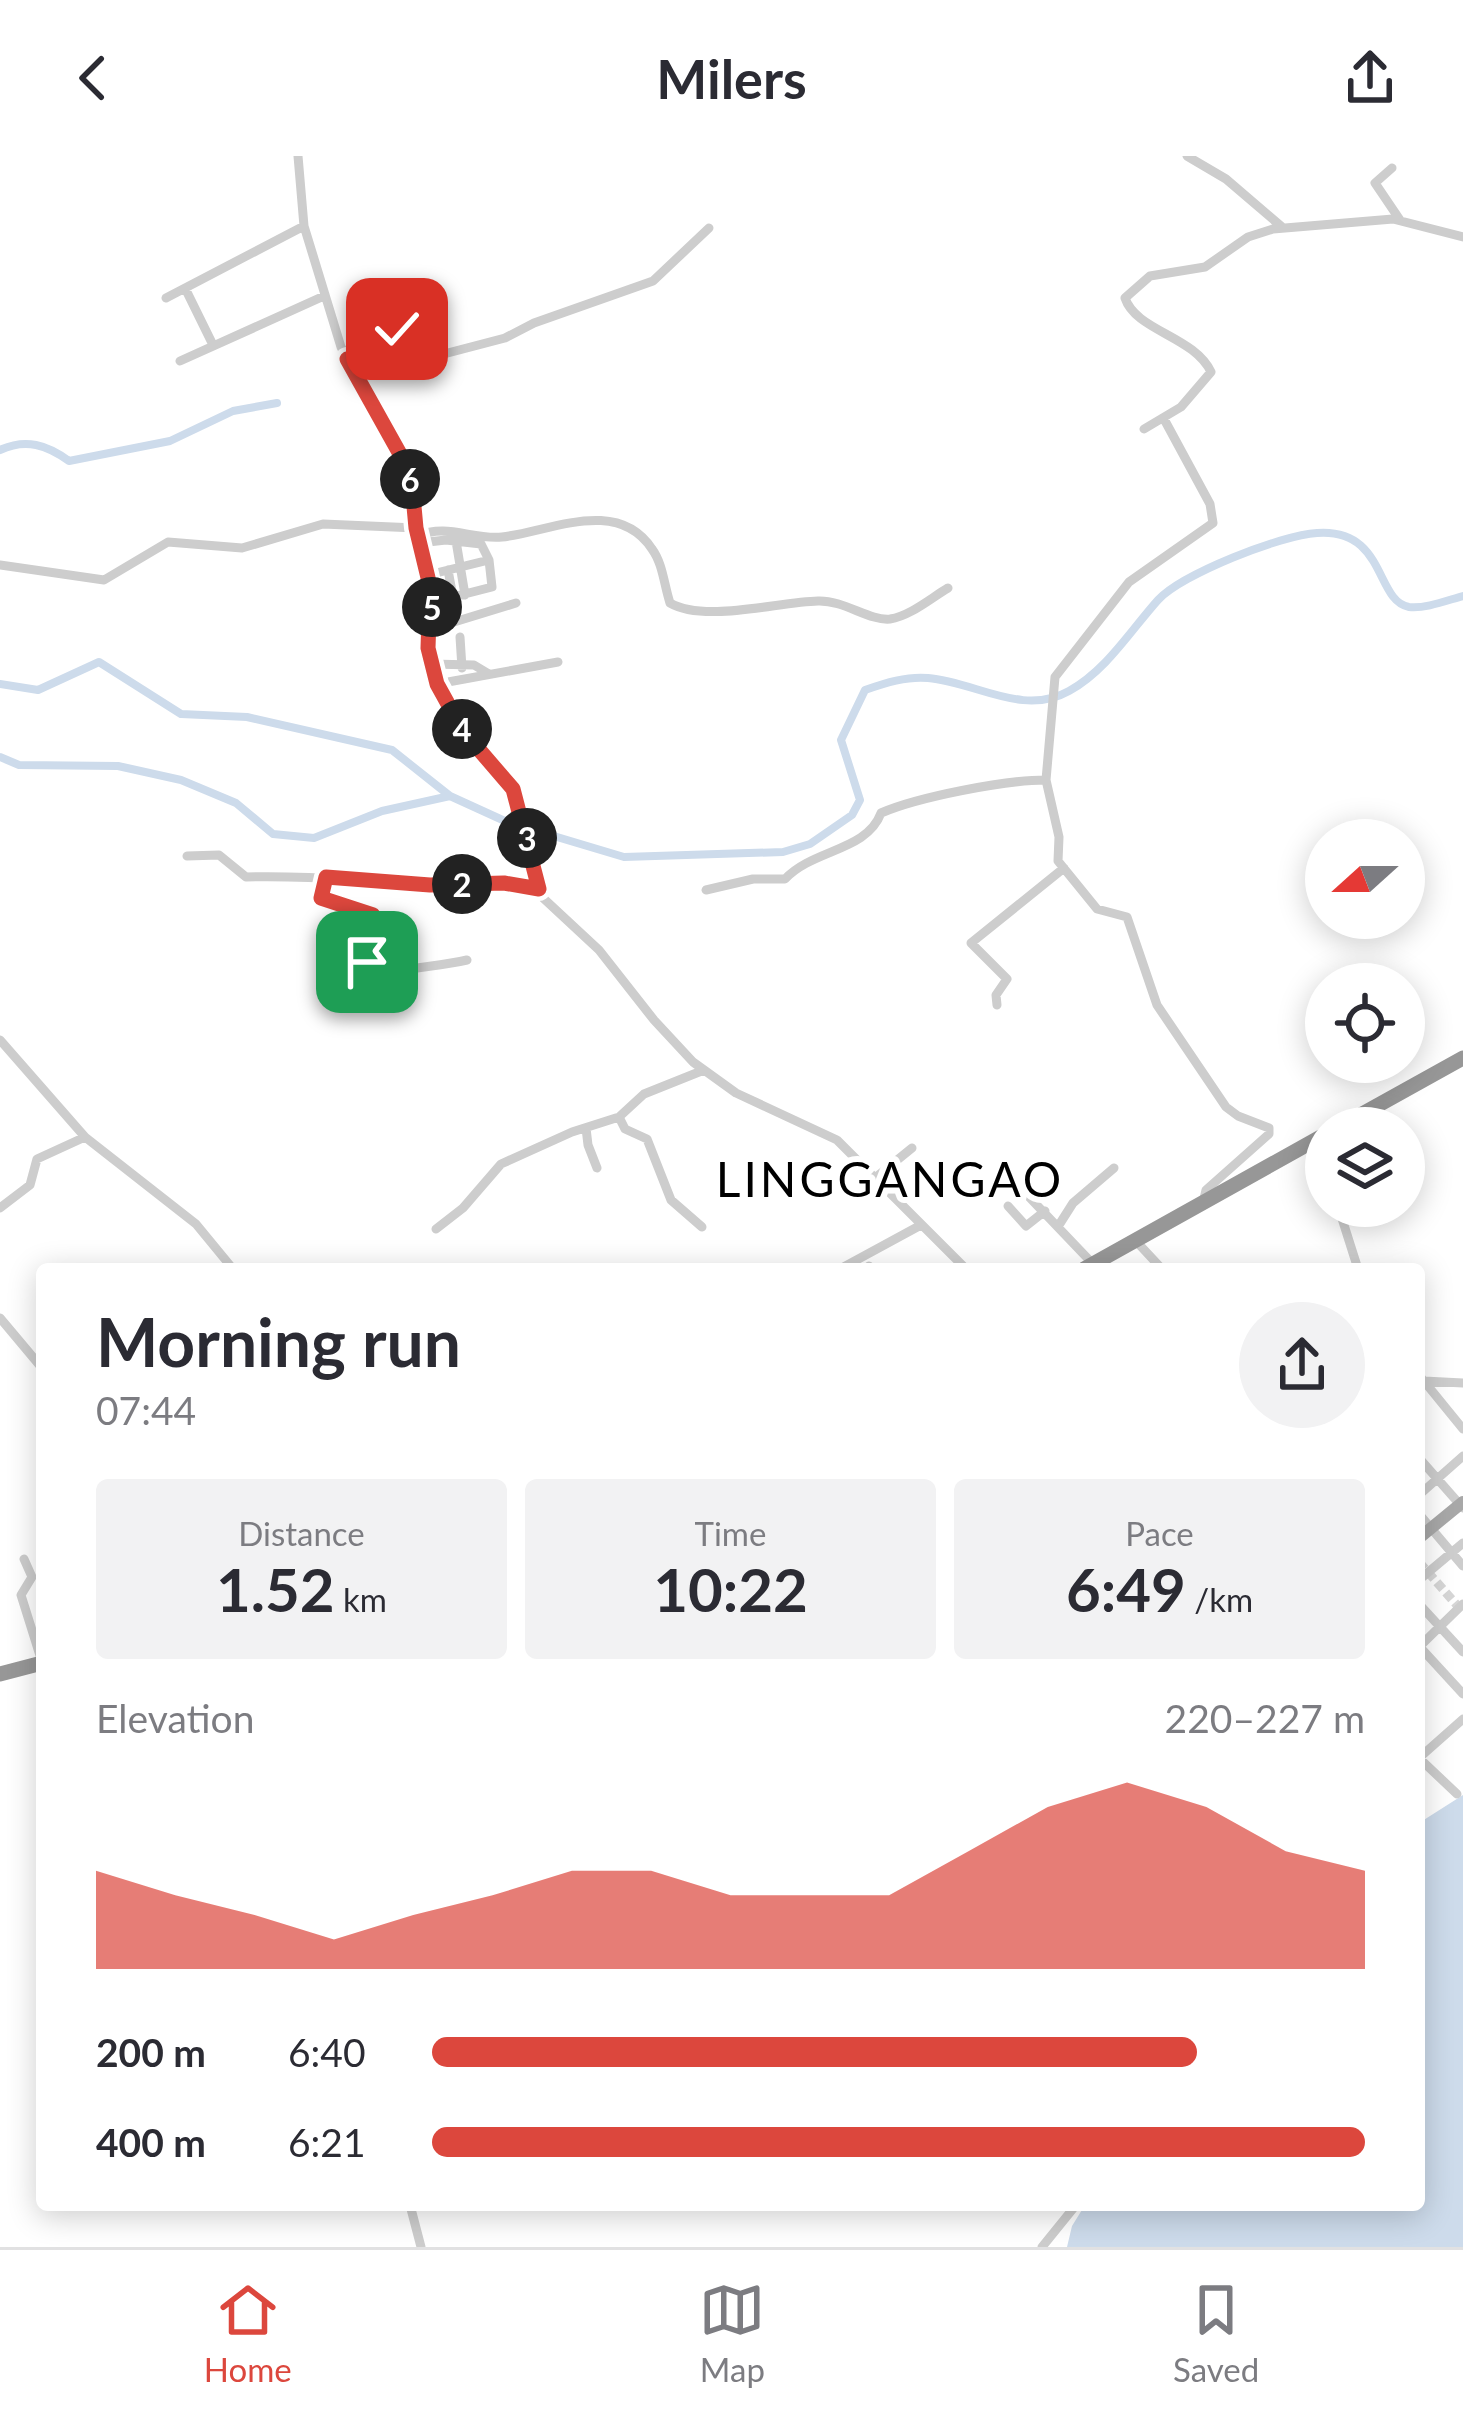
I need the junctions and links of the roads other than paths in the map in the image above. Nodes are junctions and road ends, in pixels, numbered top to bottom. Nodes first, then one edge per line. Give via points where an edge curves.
1 (298, 156) edge
2 (1187, 156) edge
3 (1392, 168) dead end
4 (1400, 220) junction
5 (304, 226) junction
6 (1282, 227) junction
7 (710, 228) dead end
8 (1463, 237) edge
9 (185, 288) junction
10 (324, 296) junction
11 (166, 298) dead end
12 (394, 323) dead end
13 (213, 345) junction
14 (347, 359) junction
15 (179, 361) dead end
16 (356, 377) junction
17 (1164, 419) junction
18 (1144, 429) dead end
19 (417, 536) junction
20 (456, 541) junction
21 (489, 560) junction
22 (476, 562) junction
23 (0, 565) edge
24 (462, 566) junction
25 (448, 570) junction
26 (428, 575) junction
27 (948, 588) dead end
28 (478, 592) junction
29 (465, 595) junction
30 (516, 603) dead end
31 (428, 630) junction
32 (460, 638) dead end
33 (558, 662) dead end
34 (431, 664) junction
35 (462, 665) junction
36 (489, 674) junction
37 (463, 679) junction
38 (437, 684) junction
39 (1046, 781) junction
40 (187, 856) dead end
41 (1064, 868) junction
42 (326, 877) junction
43 (539, 889) junction
44 (706, 890) dead end
45 (369, 936) junction
46 (370, 952) junction
47 (467, 960) dead end
48 (378, 976) junction
49 (364, 980) junction
50 (997, 1005) dead end
51 (0, 1040) edge
52 (1463, 1058) edge
53 (704, 1070) junction
54 (1375, 1107) edge
55 (619, 1117) junction
56 (586, 1128) junction
57 (85, 1136) junction
58 (1305, 1146) edge
59 (912, 1148) dead end
60 (597, 1168) dead end
61 (1114, 1168) dead end
62 (875, 1178) junction
63 (1014, 1181) dead end
64 (1203, 1203) junction
65 (1008, 1206) dead end
66 (0, 1208) edge
67 (1045, 1211) junction
68 (1059, 1225) junction
69 (921, 1226) junction
70 (702, 1227) dead end
71 (1345, 1227) edge
72 (436, 1229) dead end
73 (1136, 1240) junction
74 (867, 1253) junction
75 (227, 1263) edge
76 (850, 1263) edge
77 (869, 1263) edge
78 (960, 1263) edge
79 (1086, 1263) edge
80 (1094, 1263) edge
81 (1157, 1263) edge
82 (1356, 1263) edge
83 (0, 1318) edge
84 (36, 1361) edge
85 (1425, 1378) edge
86 (1463, 1382) edge
87 (1425, 1383) edge
88 (1463, 1429) edge
89 (1463, 1456) edge
90 (1425, 1465) edge
91 (1437, 1480) junction
92 (1425, 1491) edge
93 (1462, 1505) edge
94 (1425, 1533) edge
95 (1463, 1543) edge
96 (1452, 1552) junction
97 (24, 1559) dead end
98 (1463, 1566) edge
99 (1425, 1575) edge
100 (1463, 1604) edge
101 (1425, 1611) edge
102 (1439, 1627) junction
103 (1425, 1641) edge
104 (36, 1644) edge
105 (1463, 1651) edge
106 (1425, 1653) edge
107 (36, 1665) edge
108 (0, 1674) edge
109 (1463, 1694) edge
110 (1463, 1719) edge
111 (1425, 1753) edge
112 (1425, 1764) edge
113 (1457, 1794) dead end
114 (412, 2211) edge
115 (1071, 2211) edge
116 (421, 2247) edge
117 (1042, 2247) edge

1 - 5 street
2 - 6 street
3 - 4 street via 1375,183
4 - 6 street
4 - 8 street
5 - 9 street
5 - 10 street
6 - 17 street via 1248,237 1205,267 1150,276 1127,294 1130,311 1210,368
7 - 16 street via 653,281 505,338
9 - 11 street
9 - 13 street
10 - 13 street
10 - 14 street
12 - 14 street via 395,346
13 - 15 street
14 - 16 street
16 - 19 street via 406,467
17 - 18 street
17 - 39 street via 1213,523 1129,581 1060,665
19 - 20 street
19 - 23 street via 323,524 242,548 168,542 104,580
19 - 26 street
19 - 27 street via 623,525 652,548 670,602 683,608 830,601 886,619
20 - 21 street via 481,544
20 - 24 street
21 - 22 street
21 - 28 street via 492,587
22 - 24 street
22 - 28 street
24 - 25 street
24 - 29 street
25 - 26 street
25 - 29 street via 452,596
26 - 31 street
28 - 29 street
30 - 31 street
31 - 34 street
32 - 35 street
33 - 36 street
34 - 35 street
34 - 38 street
35 - 36 street
35 - 37 street
36 - 37 street
37 - 38 street
38 - 43 street via 453,726 509,784
39 - 41 street
39 - 44 street via 905,804 883,812 860,841 796,866 785,879
40 - 42 street via 219,855 246,877
41 - 50 street via 971,943 1007,979
41 - 64 street via 1097,909 1127,917 1157,1004 1226,1107 1269,1128 1206,1190
42 - 43 street
42 - 45 street via 321,898 372,914
43 - 53 street
45 - 46 street
45 - 46 street via 335,920
46 - 49 street
47 - 48 street
48 - 49 street
48 - 49 street via 364,993 344,990
51 - 57 street
52 - 54 highway
53 - 55 street via 644,1094
53 - 62 street via 831,1136
55 - 56 street
55 - 70 street via 647,1139 671,1200
56 - 60 street
56 - 72 street via 497,1167
57 - 66 street via 38,1160 30,1185
57 - 75 street via 196,1224
58 - 64 highway
59 - 62 street
61 - 68 street
62 - 69 street
63 - 67 street
64 - 73 highway
65 - 67 street via 1027,1226
67 - 68 street
68 - 79 street
69 - 74 street
69 - 78 street
71 - 82 street
73 - 80 highway
73 - 81 street
74 - 76 street
74 - 77 street
83 - 84 street
85 - 86 street
87 - 88 street
89 - 91 street
90 - 91 street
91 - 92 street
91 - 93 street
93 - 94 main road
94 - 96 street
95 - 96 street
96 - 98 street
96 - 99 street
97 - 104 street via 32,1577 21,1595
100 - 102 street
101 - 102 street
102 - 103 street
102 - 105 street
106 - 109 street
107 - 108 highway
110 - 111 street
112 - 113 street
114 - 116 street
115 - 117 street

